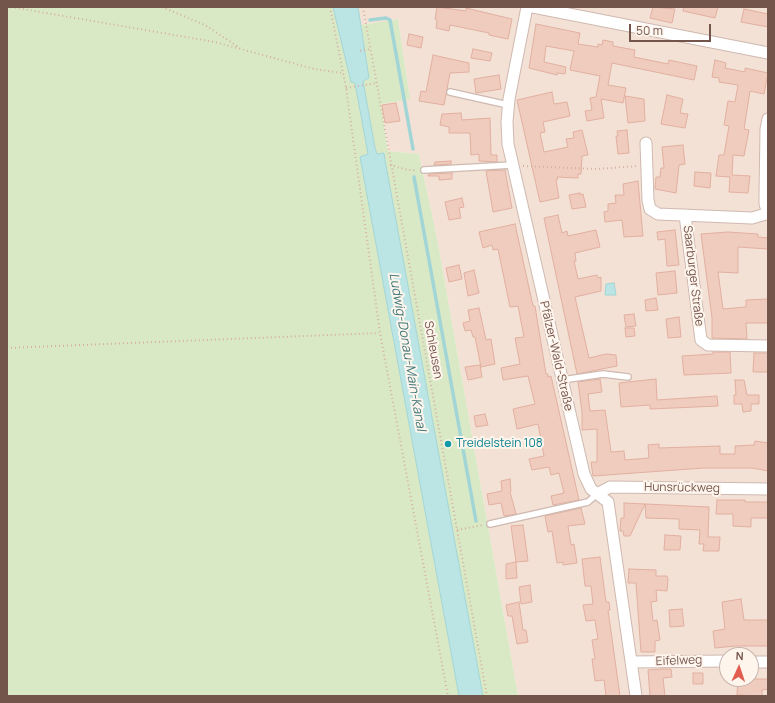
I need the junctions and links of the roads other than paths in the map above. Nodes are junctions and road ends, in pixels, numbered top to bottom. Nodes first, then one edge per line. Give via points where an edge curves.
1 (527, 7) edge
2 (533, 7) edge
3 (768, 53) edge
4 (450, 92) dead end
5 (508, 105) junction
6 (768, 119) edge
7 (646, 144) dead end
8 (512, 165) junction
9 (766, 169) edge
10 (424, 170) road end
11 (767, 214) edge
12 (685, 215) junction
13 (768, 346) edge
14 (628, 377) dead end
15 (562, 380) junction
16 (768, 489) edge
17 (597, 494) junction
18 (490, 524) road end
19 (719, 661) edge
20 (631, 662) junction
21 (636, 696) edge

1 - 5 street, Pfälzer-Wald-Straße
2 - 3 street
4 - 5 lane
5 - 8 street, Pfälzer-Wald-Straße via 507,122
6 - 9 street
7 - 12 street, Saarburger Straße via 650,209 658,214
8 - 10 lane
8 - 15 street, Pfälzer-Wald-Straße
9 - 11 street
11 - 12 street, Saarburger Straße via 752,218
12 - 13 street, Saarburger Straße via 701,340 708,345
14 - 15 lane via 603,374
15 - 17 street, Pfälzer-Wald-Straße via 584,474 591,489
16 - 17 street, Hunsrückweg via 610,487
17 - 18 lane via 588,502
17 - 20 street, Pfälzer-Wald-Straße via 608,502
19 - 20 street, Eifelweg
20 - 21 street, Pfälzer-Wald-Straße

